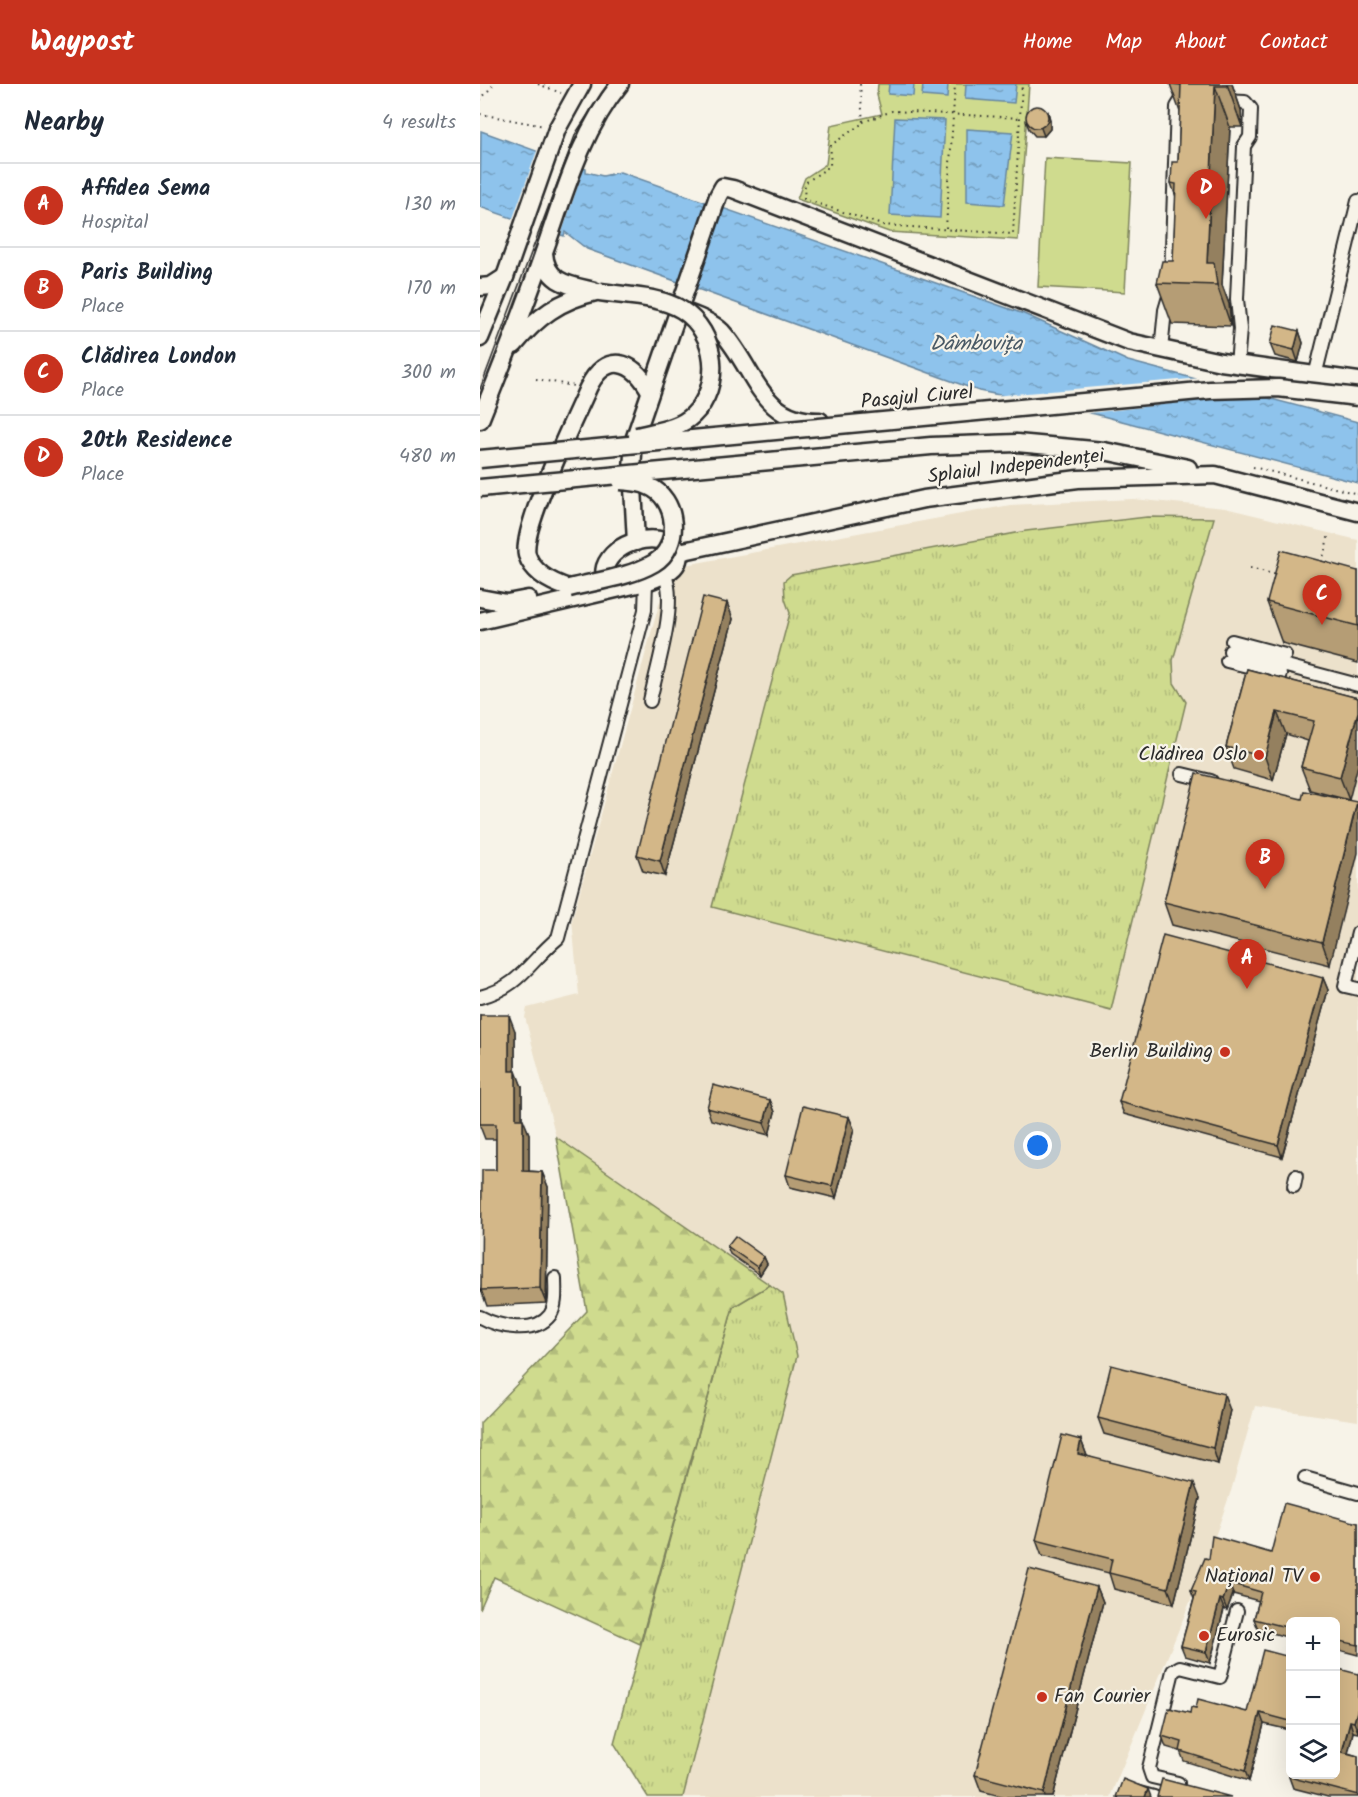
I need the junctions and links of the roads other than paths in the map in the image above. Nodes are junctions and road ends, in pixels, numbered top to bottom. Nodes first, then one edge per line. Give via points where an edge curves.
1 (582, 84) edge
2 (620, 84) edge
3 (1358, 201) edge
4 (544, 252) junction
5 (505, 277) junction
6 (480, 287) edge
7 (598, 292) junction
8 (685, 312) junction
9 (480, 338) edge
10 (1161, 350) junction
11 (506, 355) junction
12 (1237, 365) junction
13 (1315, 376) junction
14 (1358, 381) edge
15 (650, 392) junction
16 (1358, 397) edge
17 (480, 420) edge
18 (862, 424) junction
19 (596, 448) junction
20 (480, 459) edge
21 (1215, 475) junction
22 (578, 478) junction
23 (480, 488) edge
24 (1358, 512) edge
25 (636, 542) junction
26 (679, 552) junction
27 (664, 574) junction
28 (646, 582) junction
29 (569, 588) junction
30 (607, 591) junction
31 (480, 598) edge
32 (480, 621) edge
33 (1230, 651) junction
34 (1285, 655) dead end
35 (1280, 674) dead end
36 (1358, 685) edge
37 (650, 701) dead end
38 (1182, 774) dead end
39 (1225, 784) edge
40 (1358, 933) edge
41 (1358, 989) edge
42 (480, 996) edge
43 (555, 1278) dead end
44 (480, 1317) edge
45 (1305, 1478) dead end
46 (1358, 1492) edge
47 (1237, 1611) dead end
48 (1190, 1786) edge
49 (1125, 1797) edge
50 (1154, 1797) edge

1 - 5 main road via 551,135
2 - 4 main road via 600,110 580,151
3 - 13 street
4 - 7 main road via 554,278
4 - 11 main road
5 - 6 main road via 491,286
5 - 9 main road
7 - 8 main road, bridge via 662,302
7 - 11 main road via 573,297 543,314
8 - 18 main road, bridge via 704,319 722,333 781,414 798,420
8 - 19 main road, bridge via 702,331 712,355 713,378 700,407 676,426
10 - 12 main road
10 - 12 street via 1170,297 1177,107 1182,99 1245,102 1251,109 1250,136 1244,146
10 - 15 main road via 1110,335 723,187
11 - 17 main road
12 - 13 main road
13 - 14 main road
15 - 25 main road via 632,449
15 - 29 main road via 637,372 619,364 599,370 588,387 526,538 533,567 552,582
16 - 18 main road, Pasajul Ciurel, bridge via 1294,388 1235,388
18 - 19 main road, Pasajul Ciurel, bridge
19 - 20 main road, Pasajul Ciurel, bridge
21 - 22 main road, bridge via 1104,452 1017,443 931,446
21 - 24 main road, Splaiul Independenței
21 - 26 main road, Splaiul Independenței via 1078,479 984,489
22 - 23 main road, bridge
22 - 29 main road, bridge via 649,486 668,506 673,532 668,549 654,563
25 - 26 main road via 662,540
25 - 30 main road via 609,559 604,572
26 - 27 main road via 676,565
27 - 28 main road
27 - 37 street via 669,583 669,602
28 - 30 main road
28 - 42 street via 645,610 558,938 515,983
29 - 31 main road via 507,603
30 - 32 main road
33 - 34 street
33 - 35 street
33 - 36 street
38 - 39 street
40 - 41 street via 1345,986
43 - 44 street via 554,1304 540,1323 501,1326
45 - 46 street
47 - 48 street via 1220,1677 1180,1667 1173,1671 1149,1773
49 - 50 street via 1128,1790

